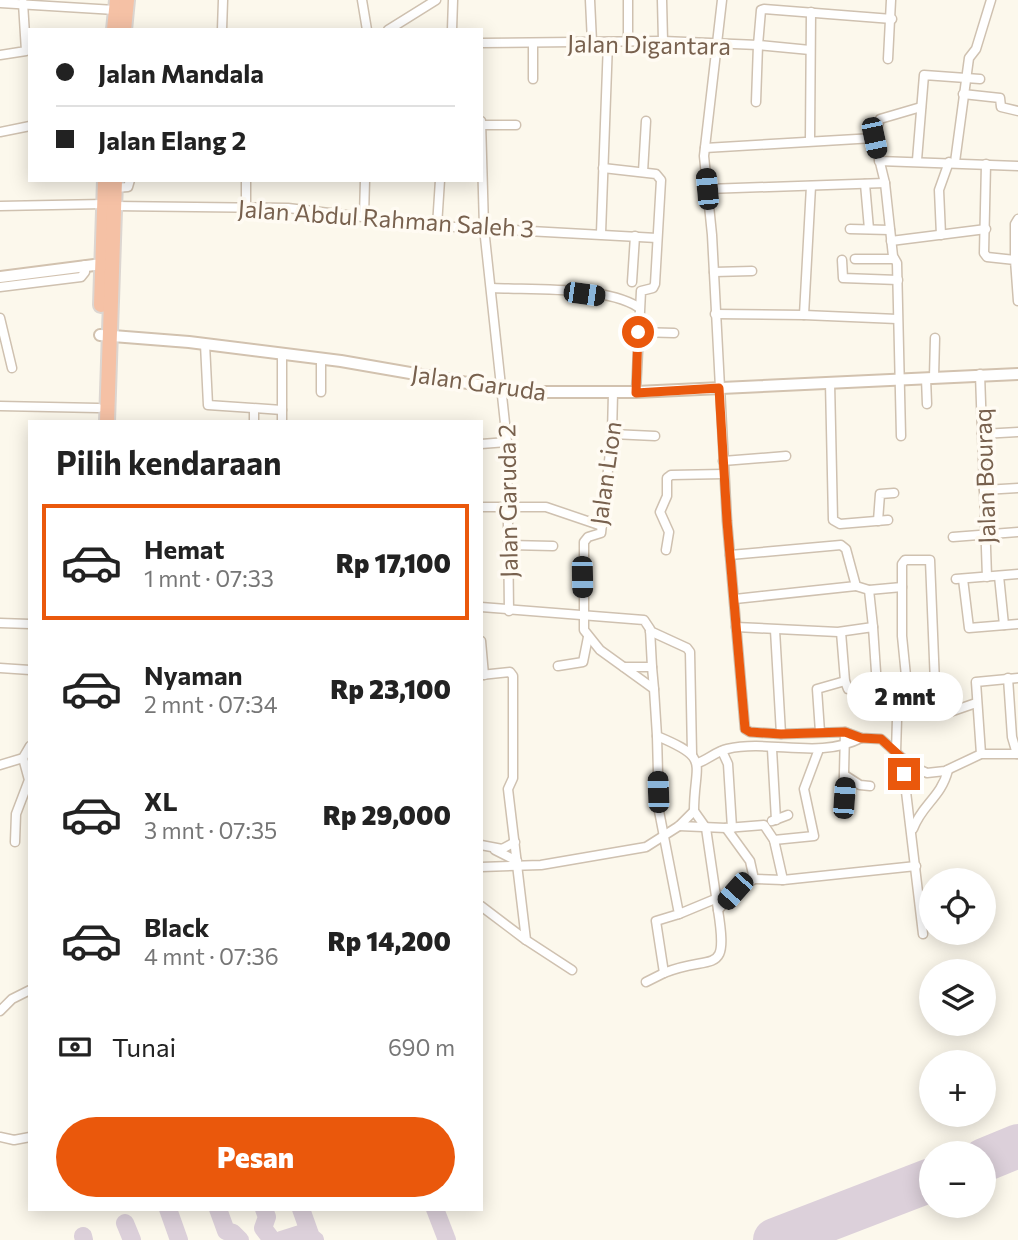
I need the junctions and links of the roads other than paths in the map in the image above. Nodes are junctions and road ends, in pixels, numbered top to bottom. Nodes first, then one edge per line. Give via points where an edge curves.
1 (127, 0) edge
2 (223, 0) edge
3 (362, 0) edge
4 (436, 0) edge
5 (453, 0) edge
6 (590, 0) edge
7 (628, 0) edge
8 (662, 0) edge
9 (722, 0) edge
10 (891, 0) edge
11 (991, 0) edge
12 (55, 2) edge
13 (0, 3) edge
14 (23, 3) junction
15 (426, 3) edge
16 (116, 5) edge
17 (811, 12) junction
18 (892, 19) junction
19 (114, 28) edge
20 (124, 28) edge
21 (222, 28) edge
22 (367, 28) edge
23 (391, 28) edge
24 (452, 28) edge
25 (663, 41) junction
26 (592, 42) junction
27 (608, 42) junction
28 (628, 42) junction
29 (483, 43) edge
30 (533, 43) junction
31 (718, 44) junction
32 (758, 45) junction
33 (810, 50) junction
34 (0, 55) edge
35 (888, 60) dead end
36 (965, 77) junction
37 (533, 79) dead end
38 (980, 79) dead end
39 (963, 94) junction
40 (756, 102) dead end
41 (921, 107) junction
42 (1014, 111) edge
43 (646, 121) dead end
44 (483, 123) edge
45 (28, 125) edge
46 (516, 125) dead end
47 (0, 132) edge
48 (874, 138) junction
49 (810, 139) junction
50 (705, 148) junction
51 (917, 160) junction
52 (879, 161) junction
53 (952, 162) junction
54 (986, 164) junction
55 (1014, 165) edge
56 (603, 167) junction
57 (643, 172) junction
58 (483, 176) edge
59 (129, 182) edge
60 (246, 182) edge
61 (365, 182) edge
62 (440, 182) edge
63 (112, 183) edge
64 (885, 183) junction
65 (866, 184) junction
66 (811, 186) junction
67 (707, 189) junction
68 (109, 205) junction
69 (0, 206) edge
70 (246, 206) junction
71 (364, 216) junction
72 (1018, 219) edge
73 (437, 226) junction
74 (484, 228) junction
75 (850, 229) dead end
76 (869, 229) junction
77 (986, 229) junction
78 (890, 230) junction
79 (601, 233) junction
80 (941, 235) junction
81 (635, 236) junction
82 (657, 238) junction
83 (891, 241) junction
84 (894, 258) junction
85 (855, 259) dead end
86 (842, 260) dead end
87 (1015, 260) junction
88 (102, 264) junction
89 (85, 265) junction
90 (752, 271) dead end
91 (714, 272) junction
92 (0, 276) edge
93 (898, 280) junction
94 (632, 282) dead end
95 (0, 288) edge
96 (493, 288) junction
97 (1018, 301) edge
98 (638, 307) junction
99 (715, 314) junction
100 (804, 314) junction
101 (0, 318) edge
102 (897, 319) junction
103 (638, 332) junction
104 (674, 333) dead end
105 (105, 335) junction
106 (935, 338) dead end
107 (205, 344) junction
108 (282, 354) junction
109 (321, 359) junction
110 (12, 368) dead end
111 (980, 374) junction
112 (1018, 374) edge
113 (930, 377) junction
114 (898, 379) junction
115 (830, 382) junction
116 (719, 388) junction
117 (504, 391) junction
118 (321, 392) dead end
119 (613, 393) junction
120 (636, 393) junction
121 (927, 404) dead end
122 (0, 407) edge
123 (254, 409) junction
124 (282, 410) junction
125 (98, 415) edge
126 (107, 420) edge
127 (254, 420) edge
128 (282, 420) edge
129 (1018, 432) edge
130 (612, 434) junction
131 (982, 434) junction
132 (655, 436) dead end
133 (901, 436) dead end
134 (507, 442) junction
135 (483, 444) edge
136 (786, 456) dead end
137 (723, 461) junction
138 (724, 474) junction
139 (1018, 488) edge
140 (984, 490) junction
141 (894, 493) dead end
142 (508, 506) junction
143 (483, 507) edge
144 (888, 520) dead end
145 (878, 521) junction
146 (602, 526) junction
147 (1018, 532) edge
148 (985, 535) junction
149 (954, 537) dead end
150 (509, 545) junction
151 (553, 546) dead end
152 (666, 550) dead end
153 (730, 555) junction
154 (1018, 574) edge
155 (999, 576) junction
156 (987, 577) junction
157 (856, 586) junction
158 (902, 587) junction
159 (869, 590) junction
160 (734, 600) junction
161 (483, 607) edge
162 (509, 611) junction
163 (583, 615) junction
164 (0, 623) edge
165 (28, 624) edge
166 (1018, 624) edge
167 (1004, 625) junction
168 (736, 627) junction
169 (873, 627) junction
170 (775, 630) junction
171 (650, 631) junction
172 (841, 632) junction
173 (588, 637) junction
174 (558, 666) dead end
175 (623, 667) junction
176 (652, 667) junction
177 (0, 668) edge
178 (28, 670) edge
179 (483, 675) edge
180 (1015, 678) edge
181 (845, 681) junction
182 (902, 686) junction
183 (877, 687) junction
184 (654, 689) junction
185 (976, 703) junction
186 (898, 713) junction
187 (820, 732) junction
188 (845, 732) junction
189 (781, 734) junction
190 (657, 736) junction
191 (897, 736) junction
192 (861, 738) junction
193 (881, 739) junction
194 (846, 746) junction
195 (772, 748) junction
196 (28, 749) edge
197 (819, 749) junction
198 (722, 751) junction
199 (692, 754) junction
200 (981, 754) junction
201 (1018, 754) edge
202 (899, 755) junction
203 (23, 758) junction
204 (698, 764) junction
205 (0, 765) edge
206 (948, 770) junction
207 (28, 776) edge
208 (846, 776) junction
209 (28, 783) edge
210 (870, 786) dead end
211 (694, 811) junction
212 (843, 813) dead end
213 (788, 815) dead end
214 (776, 820) junction
215 (764, 825) junction
216 (678, 826) junction
217 (706, 828) junction
218 (729, 828) junction
219 (912, 832) junction
220 (664, 835) junction
221 (774, 840) junction
222 (15, 842) dead end
223 (515, 842) junction
224 (483, 846) edge
225 (495, 850) junction
226 (517, 864) junction
227 (916, 866) junction
228 (483, 867) edge
229 (754, 879) junction
230 (783, 880) junction
231 (735, 891) junction
232 (919, 895) edge
233 (715, 898) junction
234 (483, 908) edge
235 (718, 910) junction
236 (679, 914) junction
237 (526, 940) junction
238 (572, 970) dead end
239 (664, 973) junction
240 (646, 982) dead end
241 (28, 991) edge
242 (0, 1011) edge
243 (0, 1137) edge
244 (28, 1137) edge

1 - 20 highway
2 - 21 street
3 - 22 street
4 - 15 street
5 - 24 street
6 - 26 street
7 - 28 street
8 - 25 street
9 - 31 street
10 - 18 street
11 - 36 street
12 - 14 street
12 - 16 street
13 - 14 street
14 - 34 street via 26,51
15 - 23 street
16 - 19 highway
17 - 18 street, Jalan Digantara
17 - 32 street, Jalan Digantara via 761,10
17 - 33 street
18 - 35 street
25 - 28 street, Jalan Digantara
25 - 31 street, Jalan Digantara
26 - 27 street, Jalan Digantara
26 - 30 street, Jalan Digantara
27 - 28 street, Jalan Digantara
27 - 56 street
29 - 30 street, Jalan Digantara
30 - 37 street
31 - 32 street, Jalan Digantara
31 - 50 street
32 - 33 street
32 - 40 street
33 - 49 street
36 - 38 street
36 - 39 street
36 - 41 street via 926,74
39 - 42 street via 1000,98 1001,107
39 - 53 street
41 - 48 street via 888,116 876,125
41 - 51 street
43 - 57 street
44 - 46 street
45 - 47 street
48 - 49 street
48 - 52 street
49 - 50 street
50 - 67 street
51 - 52 street
51 - 53 street
52 - 64 street
53 - 54 street
53 - 80 street via 939,190
54 - 55 street
54 - 77 street
56 - 57 street
56 - 79 street
57 - 82 street via 660,178
58 - 74 street, Jalan Garuda 2
59 - 63 street via 128,187
60 - 70 street
61 - 71 street
62 - 73 street
63 - 68 highway
64 - 65 street
64 - 78 street
65 - 66 street
65 - 76 street
66 - 67 street
66 - 100 street
67 - 91 street
68 - 69 street, Jalan Abdul Rahman Saleh 3
68 - 70 street, Jalan Abdul Rahman Saleh 3
68 - 88 highway
68 - 105 highway
70 - 71 street, Jalan Abdul Rahman Saleh 3
71 - 73 street, Jalan Abdul Rahman Saleh 3
72 - 87 street
73 - 74 street, Jalan Abdul Rahman Saleh 3
74 - 79 street, Jalan Abdul Rahman Saleh 3
74 - 96 street, Jalan Garuda 2
75 - 76 street
76 - 78 street
77 - 80 street
77 - 87 street via 987,257
78 - 83 street
79 - 81 street, Jalan Abdul Rahman Saleh 3
80 - 83 street
81 - 82 street, Jalan Abdul Rahman Saleh 3
81 - 94 street
82 - 98 street via 655,284 640,291
83 - 84 street
84 - 85 street
84 - 93 street
86 - 93 street via 843,278
87 - 97 street
88 - 89 street
88 - 105 highway
89 - 92 street
89 - 95 street via 81,276
90 - 91 street
91 - 99 street
93 - 102 street
96 - 98 street via 626,299
96 - 117 street, Jalan Garuda 2
98 - 103 street
99 - 100 street
99 - 116 street
100 - 102 street
101 - 110 street
102 - 114 street
103 - 104 street
103 - 120 street
105 - 107 street, Jalan Garuda
105 - 125 highway
105 - 126 highway
106 - 113 street
107 - 108 street, Jalan Garuda
107 - 123 street via 208,405
108 - 109 street, Jalan Garuda
108 - 124 street
109 - 117 street, Jalan Garuda
109 - 118 street
111 - 112 street, Jalan Garuda
111 - 113 street, Jalan Garuda
111 - 131 street, Jalan Bouraq
113 - 114 street, Jalan Garuda
113 - 121 street
114 - 115 street, Jalan Garuda
114 - 133 street
115 - 116 street, Jalan Garuda
115 - 145 street via 833,520 840,524
116 - 120 street, Jalan Garuda
116 - 137 street
117 - 119 street, Jalan Garuda
117 - 134 street, Jalan Garuda 2
119 - 120 street, Jalan Garuda
119 - 130 street, Jalan Lion
122 - 125 street
123 - 124 street
123 - 127 street
124 - 128 street
129 - 131 street
130 - 132 street
130 - 146 street, Jalan Lion
131 - 140 street, Jalan Bouraq
134 - 135 street
134 - 142 street, Jalan Garuda 2
136 - 137 street
137 - 138 street
138 - 152 street via 669,476 660,512 669,532
138 - 153 street
139 - 140 street
140 - 148 street, Jalan Bouraq
141 - 145 street via 880,494
142 - 143 street
142 - 146 street via 546,507
142 - 150 street, Jalan Garuda 2
144 - 145 street
146 - 163 street, Jalan Lion via 600,534 583,542
147 - 148 street
148 - 149 street
148 - 156 street, Jalan Bouraq
150 - 151 street
150 - 162 street, Jalan Garuda 2
153 - 157 street via 837,544 846,549
153 - 160 street
154 - 155 street
155 - 156 street
155 - 167 street
156 - 167 street via 960,579 969,628
157 - 159 street
157 - 160 street
158 - 159 street
158 - 182 street
158 - 182 street via 903,561 930,560 936,683
159 - 169 street
160 - 168 street
161 - 162 street
162 - 163 street
163 - 171 street via 644,620
163 - 173 street, Jalan Lion
164 - 165 street
166 - 167 street
168 - 170 street
168 - 189 street via 745,729
169 - 172 street
169 - 183 street
170 - 172 street
170 - 189 street
171 - 176 street
171 - 199 street via 690,652
172 - 181 street
173 - 174 street via 583,662
173 - 175 street
175 - 176 street
175 - 184 street
176 - 184 street
177 - 178 street
179 - 223 street via 510,672 513,676 513,778 508,789
180 - 185 street via 977,681
180 - 201 street via 1012,737
181 - 183 street via 848,689
181 - 187 street via 817,689
182 - 183 street
182 - 186 street
184 - 190 street
185 - 186 street via 947,713
185 - 200 street
186 - 191 street
187 - 188 street
187 - 189 street
188 - 192 street
188 - 194 street
190 - 199 street
190 - 220 street
191 - 193 street
191 - 202 street
192 - 193 street
192 - 194 street
193 - 202 street
194 - 197 street
194 - 208 street
195 - 197 street
195 - 198 street
195 - 214 street
196 - 203 street
197 - 221 street via 804,789 814,836
198 - 204 street
198 - 218 street via 727,764
199 - 204 street
200 - 201 street
200 - 206 street
202 - 206 street via 927,773
202 - 219 street
203 - 205 street
203 - 207 street
204 - 211 street
206 - 219 street via 942,789 923,810
208 - 210 street
208 - 212 street
209 - 222 street via 16,814
211 - 216 street
211 - 217 street
213 - 214 street
214 - 215 street
215 - 218 street
215 - 221 street
216 - 217 street
216 - 220 street
217 - 218 street
217 - 233 street
218 - 229 street via 750,861
219 - 227 street
220 - 226 street via 636,850
220 - 236 street
221 - 230 street
223 - 225 street
223 - 226 street
224 - 225 street
225 - 226 street
226 - 228 street
226 - 237 street
227 - 230 street
227 - 232 street
229 - 230 street
229 - 231 street
231 - 233 street
231 - 235 street
233 - 235 street
233 - 236 street
234 - 237 street
235 - 239 street via 719,958
236 - 239 street via 656,921
237 - 238 street
239 - 240 street
241 - 242 street
243 - 244 street

